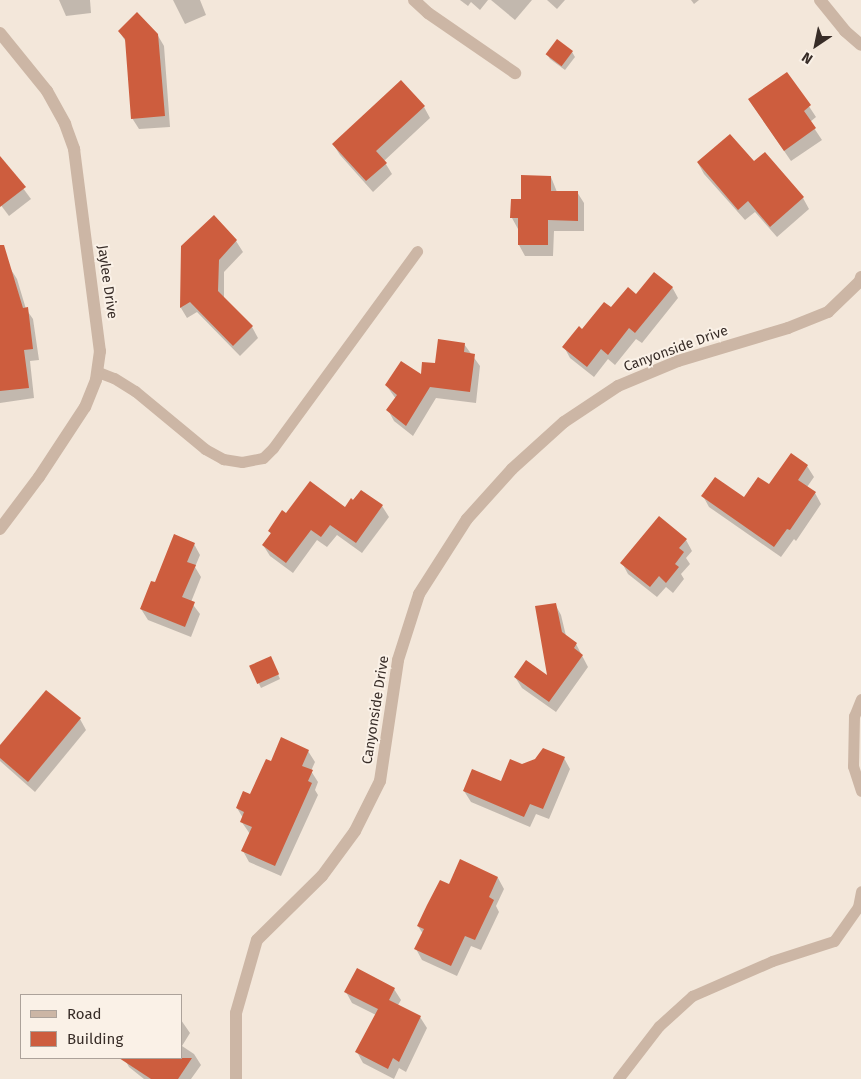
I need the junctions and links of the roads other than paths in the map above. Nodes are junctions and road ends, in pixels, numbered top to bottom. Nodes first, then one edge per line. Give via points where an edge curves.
1 (414, 0) edge
2 (820, 0) edge
3 (0, 32) edge
4 (861, 46) edge
5 (515, 72) dead end
6 (417, 251) dead end
7 (861, 276) edge
8 (98, 372) junction
9 (0, 529) edge
10 (861, 699) edge
11 (861, 791) edge
12 (861, 890) edge
13 (236, 1079) edge
14 (618, 1079) edge

1 - 5 street
2 - 4 street
3 - 8 street, Jaylee Drive via 47,91 65,124 74,150 99,334
6 - 8 lane via 263,458 242,462 223,459 205,449 135,391
7 - 13 street, Canyonside Drive via 860,281 828,312 788,328 678,361 618,386 564,422 512,469 467,519 420,594 398,660 380,782 360,823 322,876 257,940 236,1013
8 - 9 street, Jaylee Drive via 92,394 77,421
10 - 11 lane via 854,716 853,756
12 - 14 lane via 858,907 834,941 772,961 692,996 659,1026

